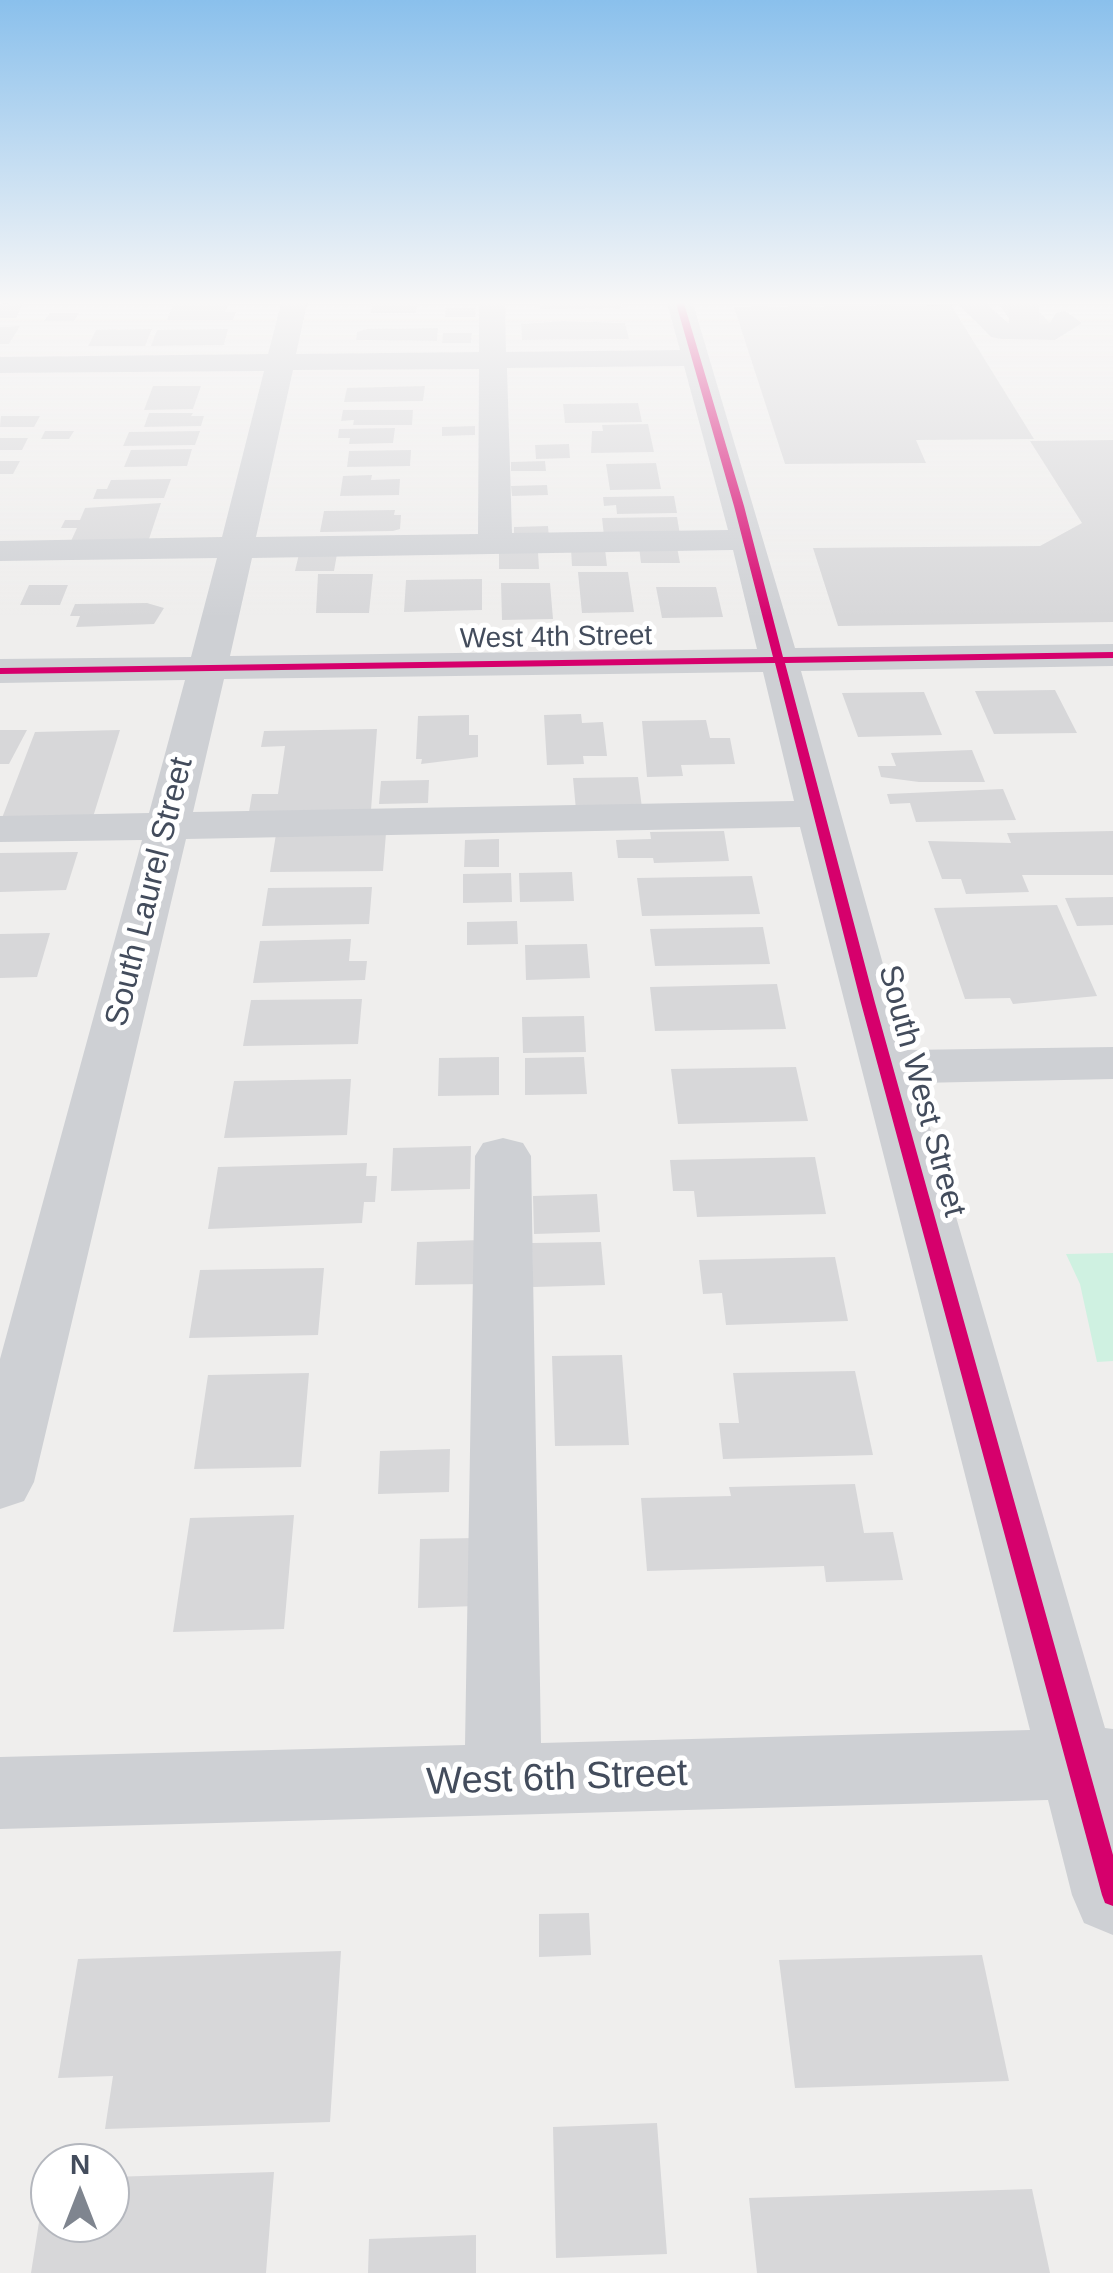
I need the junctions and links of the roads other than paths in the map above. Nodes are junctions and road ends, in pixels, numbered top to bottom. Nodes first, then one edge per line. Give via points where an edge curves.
1 (269, 406) edge
2 (494, 406) edge
3 (708, 406) edge
4 (747, 540) junction
5 (495, 544) junction
6 (235, 547) junction
7 (0, 550) edge
8 (1113, 655) edge
9 (776, 659) junction
10 (207, 668) junction
11 (0, 671) edge
12 (818, 814) junction
13 (167, 826) junction
14 (0, 829) edge
15 (1113, 1063) edge
16 (885, 1068) junction
17 (503, 1156) dead end
18 (0, 1482) edge
19 (1094, 1763) edge
20 (503, 1780) junction
21 (0, 1793) edge
22 (1113, 1895) edge

1 - 6 street, South Laurel Street
2 - 5 street
3 - 4 street, South West Street
4 - 5 street
4 - 9 street, South West Street
5 - 6 street
6 - 7 street
6 - 10 street, South Laurel Street
8 - 9 street, West 4th Street
9 - 10 street, West 4th Street
9 - 12 street, South West Street
10 - 11 street, West 4th Street
10 - 13 street, South Laurel Street
12 - 13 street
12 - 16 street, South West Street
13 - 14 street
13 - 18 street, South Laurel Street
15 - 16 street
16 - 19 street, South West Street
17 - 20 street
19 - 20 street, West 6th Street
19 - 22 street, South West Street
20 - 21 street, West 6th Street

